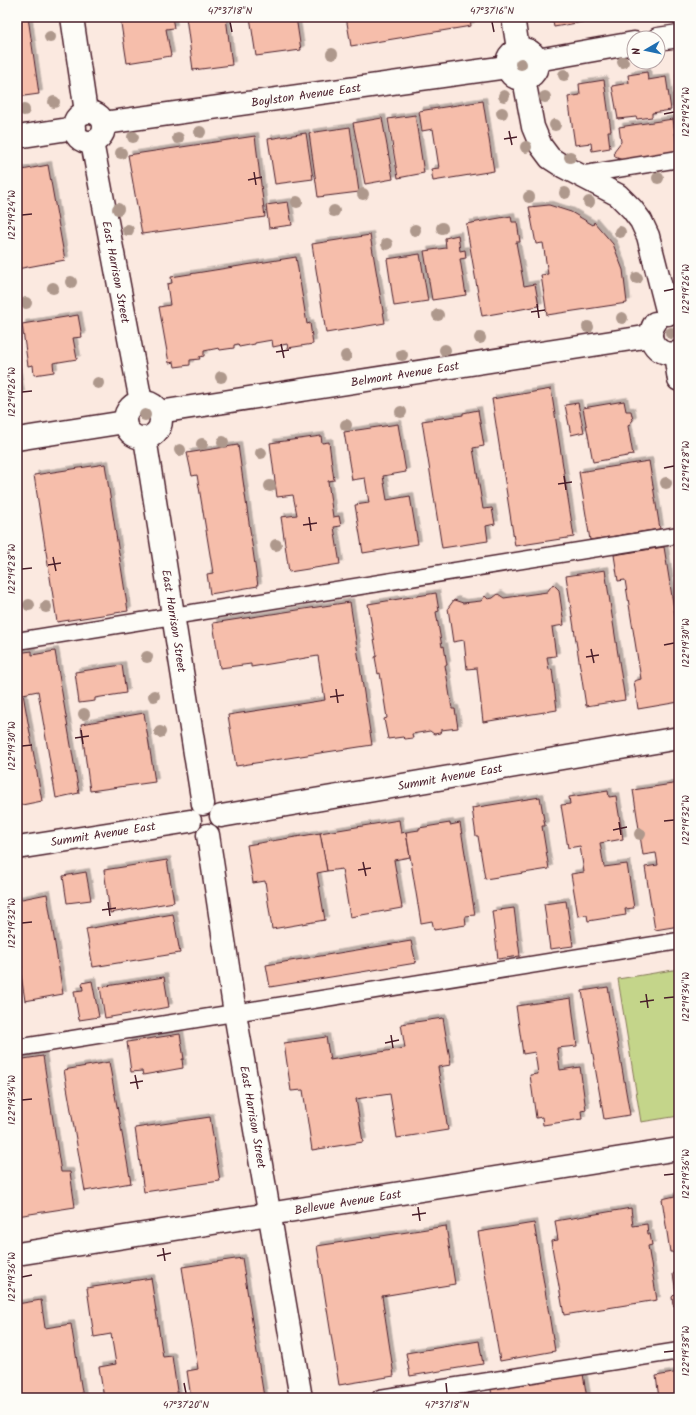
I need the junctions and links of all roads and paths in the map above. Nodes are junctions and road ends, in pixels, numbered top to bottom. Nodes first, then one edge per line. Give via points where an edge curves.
1 (72, 17) edge
2 (513, 17) edge
3 (679, 36) edge
4 (666, 38) edge
5 (626, 44) edge
6 (516, 65) junction
7 (88, 121) junction
8 (17, 137) edge
9 (679, 159) edge
10 (579, 175) junction
11 (674, 315) edge
12 (651, 336) junction
13 (677, 353) edge
14 (679, 380) edge
15 (150, 407) junction
16 (125, 422) junction
17 (145, 438) junction
18 (17, 440) edge
19 (679, 535) edge
20 (173, 616) junction
21 (17, 641) edge
22 (679, 738) edge
23 (196, 813) junction
24 (221, 816) junction
25 (208, 835) junction
26 (17, 848) edge
27 (679, 941) edge
28 (235, 1013) junction
29 (17, 1048) edge
30 (679, 1149) edge
31 (269, 1214) junction
32 (17, 1254) edge
33 (679, 1351) edge
34 (300, 1398) edge
35 (380, 1398) edge

1 - 7 street
2 - 6 street
3 - 4 street
5 - 6 street via 537,60 534,54 526,49
6 - 7 street, Boylston Avenue East
6 - 10 street via 540,146 550,158
7 - 8 street, Boylston Avenue East
7 - 15 street, East Harrison Street via 77,135 84,142 92,142
9 - 10 lane
10 - 11 street via 618,195 641,221
11 - 12 street via 662,316 656,320 652,326
12 - 13 street via 654,346 659,351
12 - 15 street, Belmont Avenue East
13 - 14 street
15 - 16 street via 135,403 127,412
15 - 17 street via 161,420 158,430
16 - 17 street via 132,434
16 - 18 street
17 - 20 street, East Harrison Street
19 - 20 lane
20 - 21 lane
20 - 23 street, East Harrison Street
22 - 24 street, Summit Avenue East
23 - 24 street via 210,804
23 - 25 street via 194,830
23 - 26 street, Summit Avenue East
24 - 25 street via 218,830
25 - 28 street, East Harrison Street
27 - 28 lane
28 - 29 lane
28 - 31 street, East Harrison Street
30 - 31 street, Bellevue Avenue East
31 - 32 street, Bellevue Avenue East
31 - 34 street, East Harrison Street
33 - 35 lane

